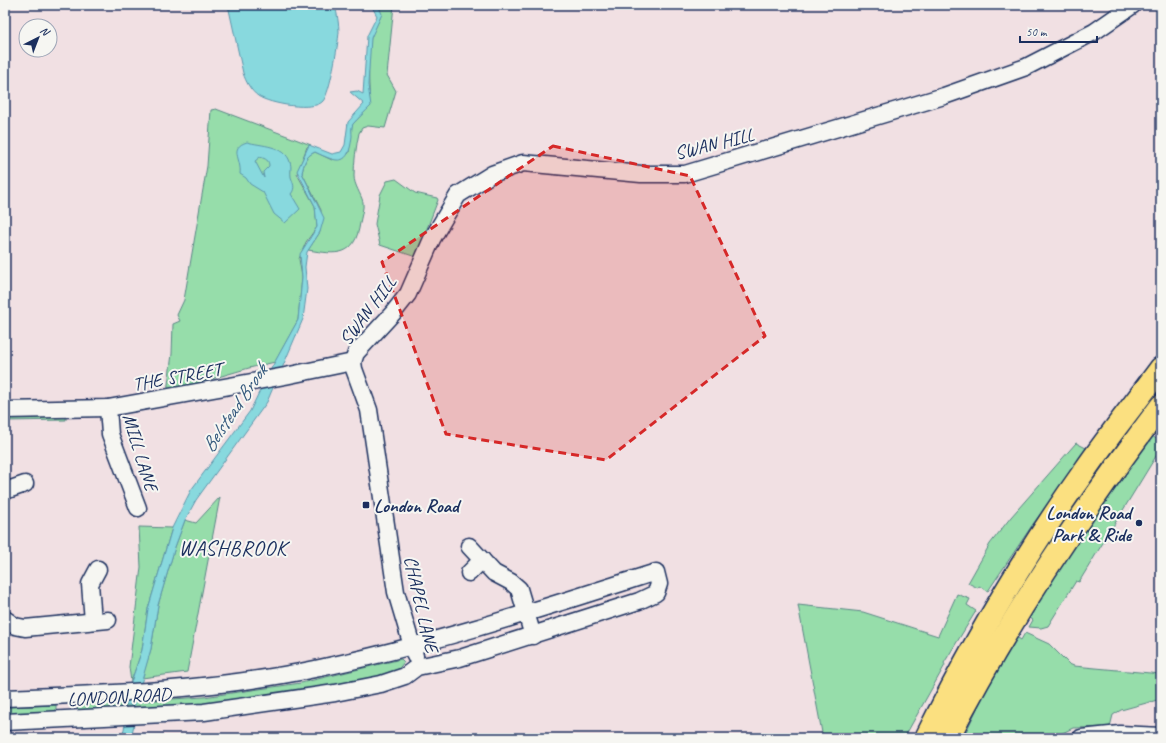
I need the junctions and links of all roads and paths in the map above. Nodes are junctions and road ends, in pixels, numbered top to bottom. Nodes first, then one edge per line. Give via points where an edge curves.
1 (1133, 5) edge
2 (353, 362) junction
3 (1161, 368) edge
4 (1161, 406) edge
5 (108, 408) junction
6 (5, 410) edge
7 (25, 484) dead end
8 (5, 491) edge
9 (138, 508) dead end
10 (469, 546) dead end
11 (482, 560) junction
12 (98, 569) dead end
13 (469, 573) dead end
14 (526, 614) junction
15 (5, 619) edge
16 (533, 636) junction
17 (413, 647) junction
18 (964, 664) junction
19 (417, 667) junction
20 (5, 698) edge
21 (5, 722) edge
22 (950, 736) edge
23 (1161, 736) edge
24 (913, 738) edge
25 (926, 738) edge
26 (1081, 738) edge

1 - 2 street, SWAN HILL via 1094,32 1026,66 944,96 685,174 641,174 523,163 492,174 458,195 432,239 408,294 360,349
2 - 5 street, THE STREET
2 - 17 street, CHAPEL LANE via 369,410 396,592
3 - 18 highway via 1084,470 1023,564
4 - 22 highway via 1109,476 1044,572
5 - 6 street, THE STREET
5 - 9 street, MILL LANE via 110,434
7 - 8 street
10 - 11 street
11 - 13 street
11 - 14 street via 494,573 519,589
12 - 15 street via 90,584 101,621 25,628 15,626
14 - 16 street
14 - 16 street, LONDON ROAD via 656,572 659,587 653,595
14 - 17 street, LONDON ROAD
16 - 19 street, LONDON ROAD via 460,658
17 - 19 street, CHAPEL LANE
17 - 20 street, LONDON ROAD via 293,673 176,690
18 - 24 highway via 935,699
18 - 25 highway
19 - 21 street, LONDON ROAD via 404,676 381,684 204,712
23 - 26 street via 1120,734

